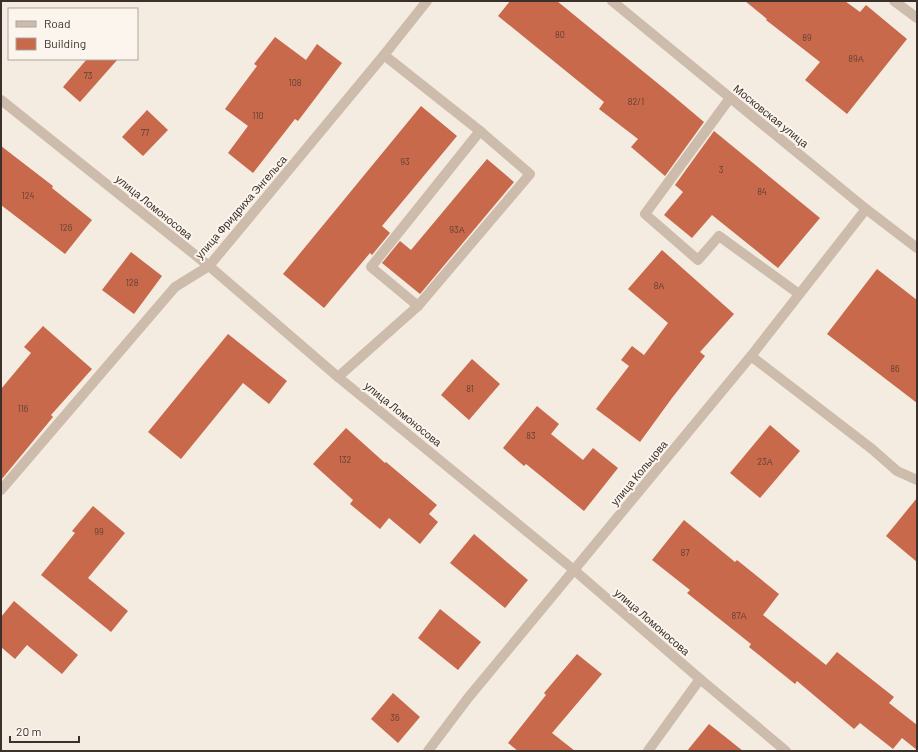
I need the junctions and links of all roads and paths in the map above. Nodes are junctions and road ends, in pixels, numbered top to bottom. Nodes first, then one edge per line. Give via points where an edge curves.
1 (427, 1) edge
2 (612, 1) edge
3 (894, 1) edge
4 (917, 18) edge
5 (384, 55) junction
6 (730, 98) junction
7 (1, 100) edge
8 (480, 131) junction
9 (866, 209) junction
10 (917, 248) edge
11 (209, 266) junction
12 (799, 294) junction
13 (418, 306) junction
14 (751, 356) junction
15 (338, 378) junction
16 (917, 480) edge
17 (1, 490) edge
18 (574, 570) junction
19 (700, 679) junction
20 (428, 751) edge
21 (648, 751) edge
22 (786, 751) edge

1 - 5 street, улица Фридриха Энгельса
2 - 6 street, Московская улица
3 - 4 street
5 - 8 street
5 - 11 street, улица Фридриха Энгельса
6 - 9 street, Московская улица
6 - 12 street via 645,214 698,260 719,236
7 - 11 street, улица Ломоносова
8 - 13 street via 371,267
8 - 13 street via 530,174
9 - 10 street, Московская улица
9 - 12 street, улица Кольцова
11 - 15 street, улица Ломоносова
11 - 17 street, улица Фридриха Энгельса via 175,287
12 - 14 street, улица Кольцова
13 - 15 street
14 - 16 street via 897,471
14 - 18 street, улица Кольцова
15 - 18 street, улица Ломоносова
18 - 19 street, улица Ломоносова
18 - 20 street, улица Кольцова via 468,698
19 - 21 street
19 - 22 street, улица Ломоносова

